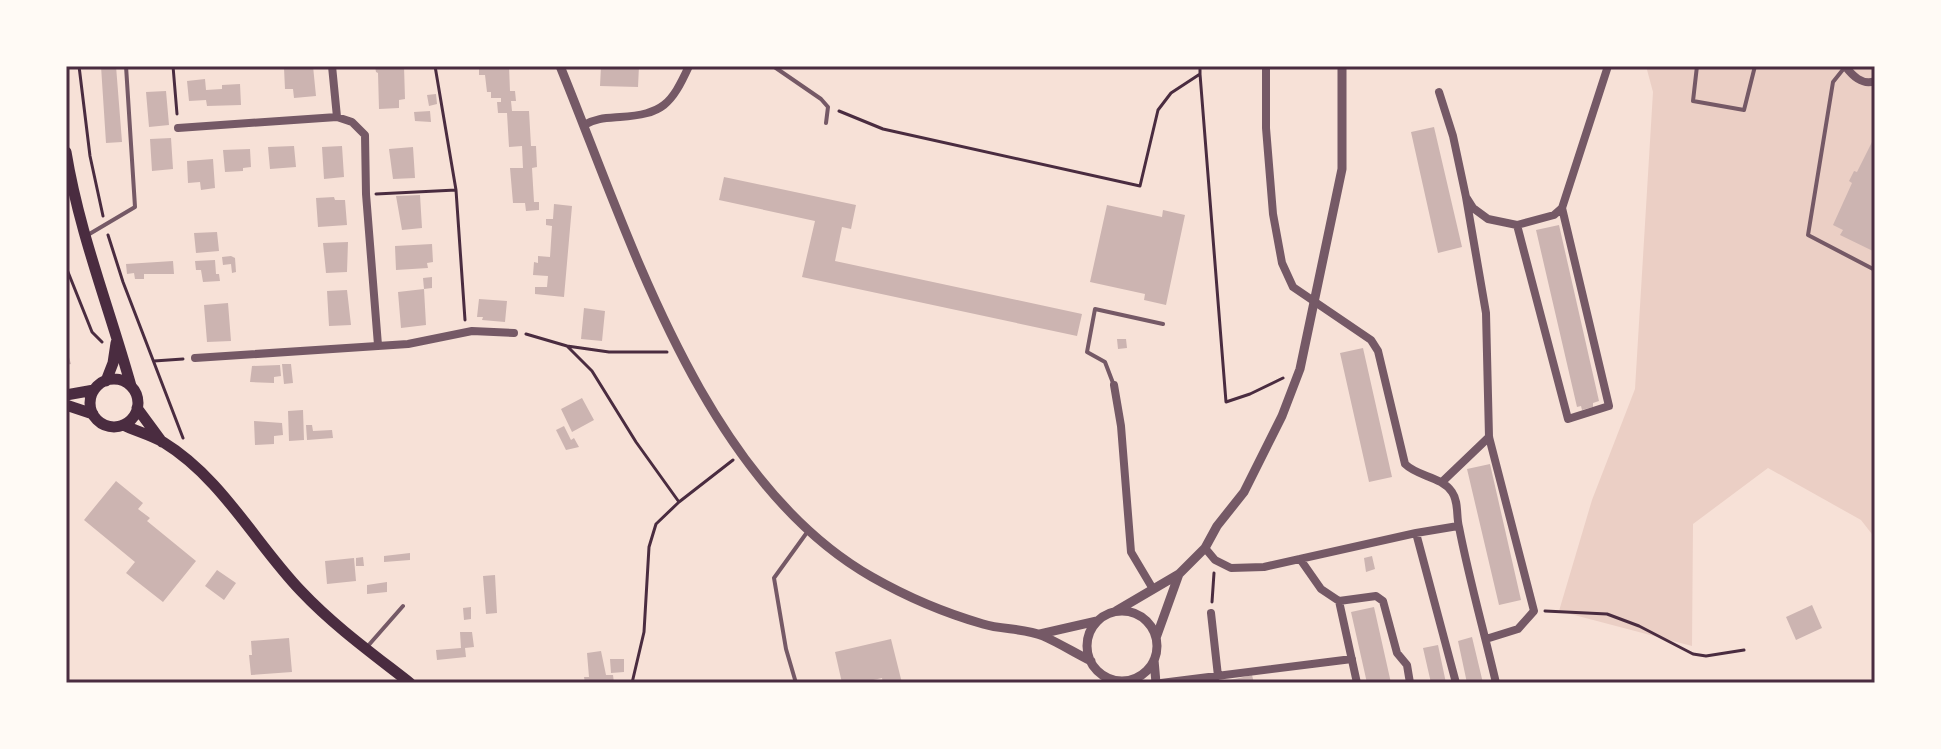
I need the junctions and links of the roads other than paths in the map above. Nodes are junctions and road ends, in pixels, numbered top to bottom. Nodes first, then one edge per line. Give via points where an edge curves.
1 (126, 66) edge
2 (332, 66) edge
3 (560, 66) edge
4 (689, 66) edge
5 (773, 66) edge
6 (1266, 66) edge
7 (1342, 66) edge
8 (1608, 66) edge
9 (1697, 66) edge
10 (1755, 66) edge
11 (1845, 66) edge
12 (1875, 81) edge
13 (1439, 92) dead end
14 (337, 117) junction
15 (826, 123) dead end
16 (584, 125) junction
17 (178, 128) road end
18 (66, 152) edge
19 (1466, 197) junction
20 (1562, 208) junction
21 (1517, 225) junction
22 (84, 237) junction
23 (1875, 270) edge
24 (1314, 300) junction
25 (1163, 324) dead end
26 (116, 330) junction
27 (514, 333) road end
28 (378, 345) junction
29 (195, 358) road end
30 (106, 381) junction
31 (1114, 385) joint
32 (131, 386) junction
33 (94, 390) junction
34 (66, 395) edge
35 (66, 405) edge
36 (137, 408) junction
37 (93, 414) junction
38 (123, 425) junction
39 (1489, 437) junction
40 (163, 442) junction
41 (1442, 482) junction
42 (1458, 526) junction
43 (808, 531) junction
44 (1416, 533) junction
45 (1205, 548) junction
46 (1300, 559) junction
47 (1179, 574) junction
48 (1153, 589) junction
49 (1339, 601) junction
50 (403, 606) dead end
51 (1116, 611) junction
52 (1211, 613) road end
53 (1097, 621) junction
54 (1040, 634) junction
55 (1156, 638) junction
56 (1486, 639) junction
57 (366, 648) junction
58 (1352, 659) junction
59 (1154, 660) junction
60 (1091, 661) junction
61 (1218, 676) junction
62 (1113, 681) edge
63 (410, 683) edge
64 (796, 683) edge
65 (1158, 683) edge
66 (1357, 683) edge
67 (1410, 683) edge
68 (1456, 683) edge
69 (1496, 683) edge

1 - 22 lane via 135,207
2 - 14 street
3 - 16 street
4 - 16 street via 671,100 653,114 596,118
5 - 15 lane via 821,99 828,107
6 - 24 street via 1266,128 1282,263 1293,287
7 - 24 street via 1342,169
8 - 20 street
9 - 10 lane via 1693,101 1744,110
11 - 12 street via 1856,79
11 - 23 lane via 1833,82 1808,235
13 - 19 street
14 - 17 street
14 - 28 street via 365,135
16 - 43 street via 635,256 709,403 774,495
18 - 22 main road
19 - 21 street via 1488,219
19 - 39 street via 1486,313
20 - 21 street
20 - 21 street via 1609,406 1568,419
22 - 26 main road
24 - 41 street via 1371,340 1405,464
24 - 45 street via 1300,369 1282,416 1244,492
25 - 31 lane via 1095,309 1087,352 1105,362
26 - 30 main road
26 - 32 main road
27 - 28 street via 466,332
28 - 29 street
30 - 32 main road
30 - 33 main road
31 - 48 street via 1131,552
32 - 36 main road
33 - 34 main road
33 - 37 main road
35 - 37 main road
36 - 38 main road
36 - 40 main road
37 - 38 main road via 103,424
38 - 40 main road
39 - 41 street
39 - 56 street via 1534,611 1518,629
40 - 57 main road via 233,506 302,592
41 - 42 street via 1455,498
42 - 44 street
42 - 56 street
43 - 54 street via 870,576 925,604 985,625
43 - 64 lane via 774,578
44 - 46 street
44 - 68 street
45 - 46 street via 1231,568
45 - 47 street
46 - 49 street via 1321,589
47 - 48 street
47 - 55 street
48 - 51 street
49 - 58 street
49 - 67 street via 1376,596 1383,601
50 - 57 lane
51 - 53 street
51 - 55 street via 1137,614
52 - 61 street
53 - 54 street
53 - 60 street via 1089,633
54 - 60 street
55 - 59 street
56 - 69 street
57 - 63 main road
58 - 61 street
58 - 66 street
59 - 62 street via 1136,678
59 - 65 street
60 - 62 street
61 - 65 street

